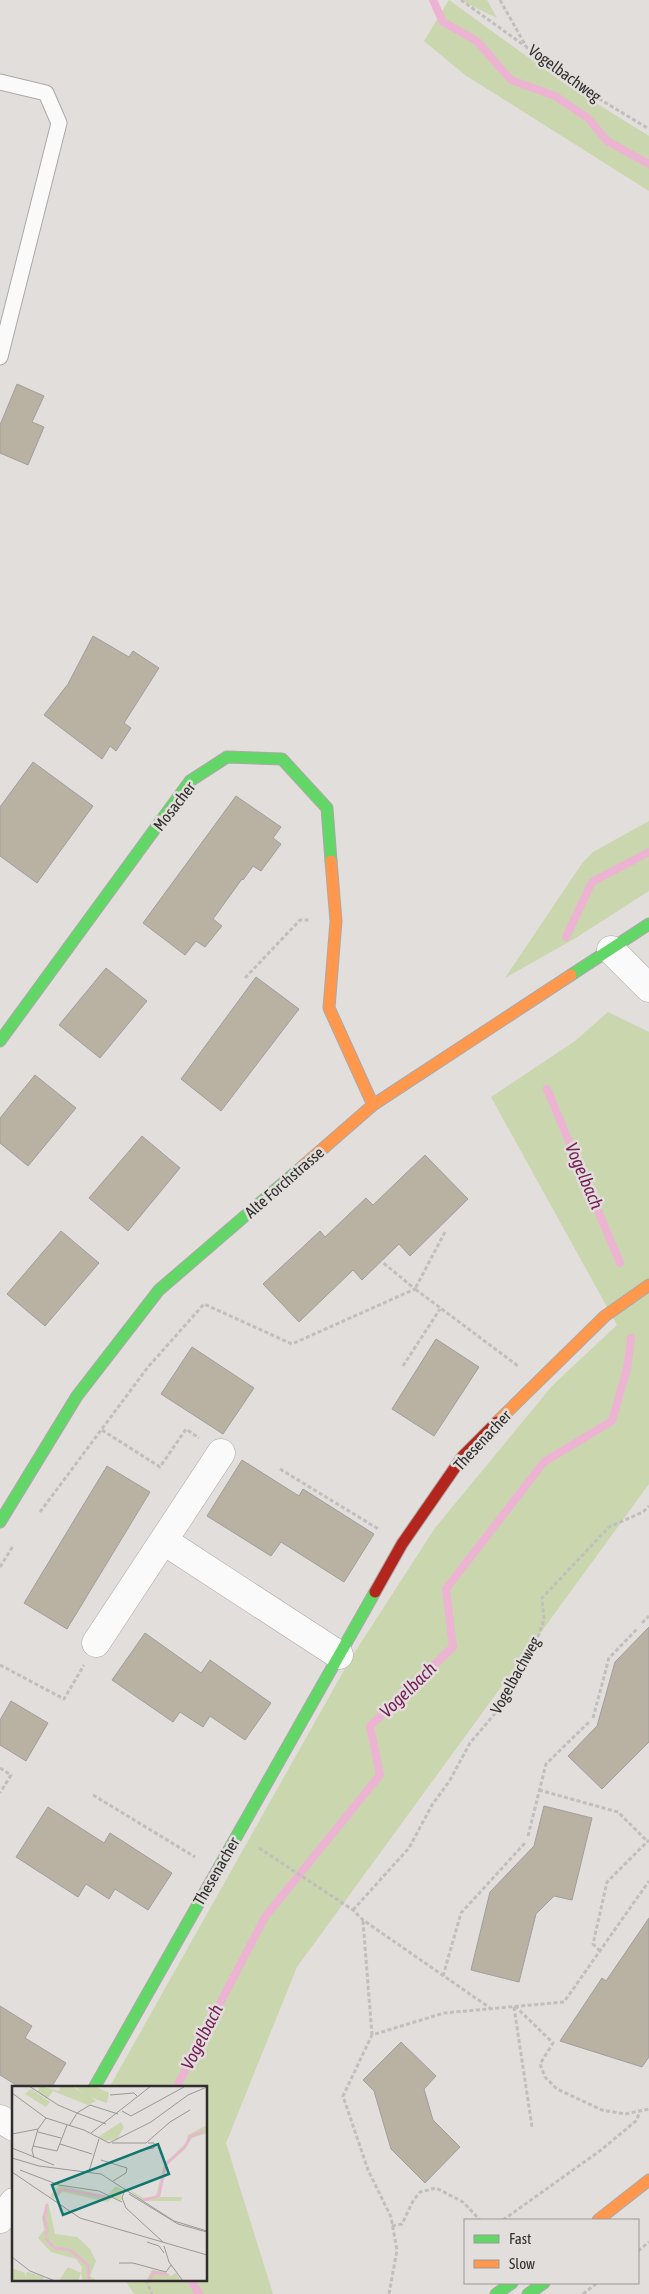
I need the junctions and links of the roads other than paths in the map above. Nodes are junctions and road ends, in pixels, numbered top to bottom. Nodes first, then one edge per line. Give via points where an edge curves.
1 (0, 82) edge
2 (0, 357) edge
3 (649, 924) edge
4 (611, 950) junction
5 (649, 988) edge
6 (0, 1041) edge
7 (373, 1105) junction
8 (649, 1285) edge
9 (221, 1453) dead end
10 (0, 1492) edge
11 (12, 1502) junction
12 (0, 1522) edge
13 (164, 1541) junction
14 (96, 1643) road end
15 (339, 1655) junction
16 (95, 2086) edge
17 (0, 2119) edge
18 (12, 2126) edge
19 (649, 2180) edge
20 (12, 2204) edge
21 (0, 2219) edge
22 (599, 2219) edge
23 (511, 2284) edge
24 (543, 2284) edge
25 (496, 2294) edge
26 (528, 2294) edge

1 - 2 lane via 46,93 59,123
3 - 4 main road, Alte Forchstrasse
4 - 5 street
4 - 7 main road, Alte Forchstrasse
6 - 7 main road, Mosacher via 190,781 226,757 282,759 327,808 336,921 329,1008
7 - 11 main road, Alte Forchstrasse via 159,1290 77,1396
8 - 15 main road, Thesenacher via 605,1316 464,1456 402,1544
9 - 13 street
10 - 11 lane
11 - 12 main road, Alte Forchstrasse
13 - 14 street
13 - 15 street
15 - 16 main road, Thesenacher
17 - 18 street
19 - 22 main road
20 - 21 street
23 - 25 main road
24 - 26 main road

